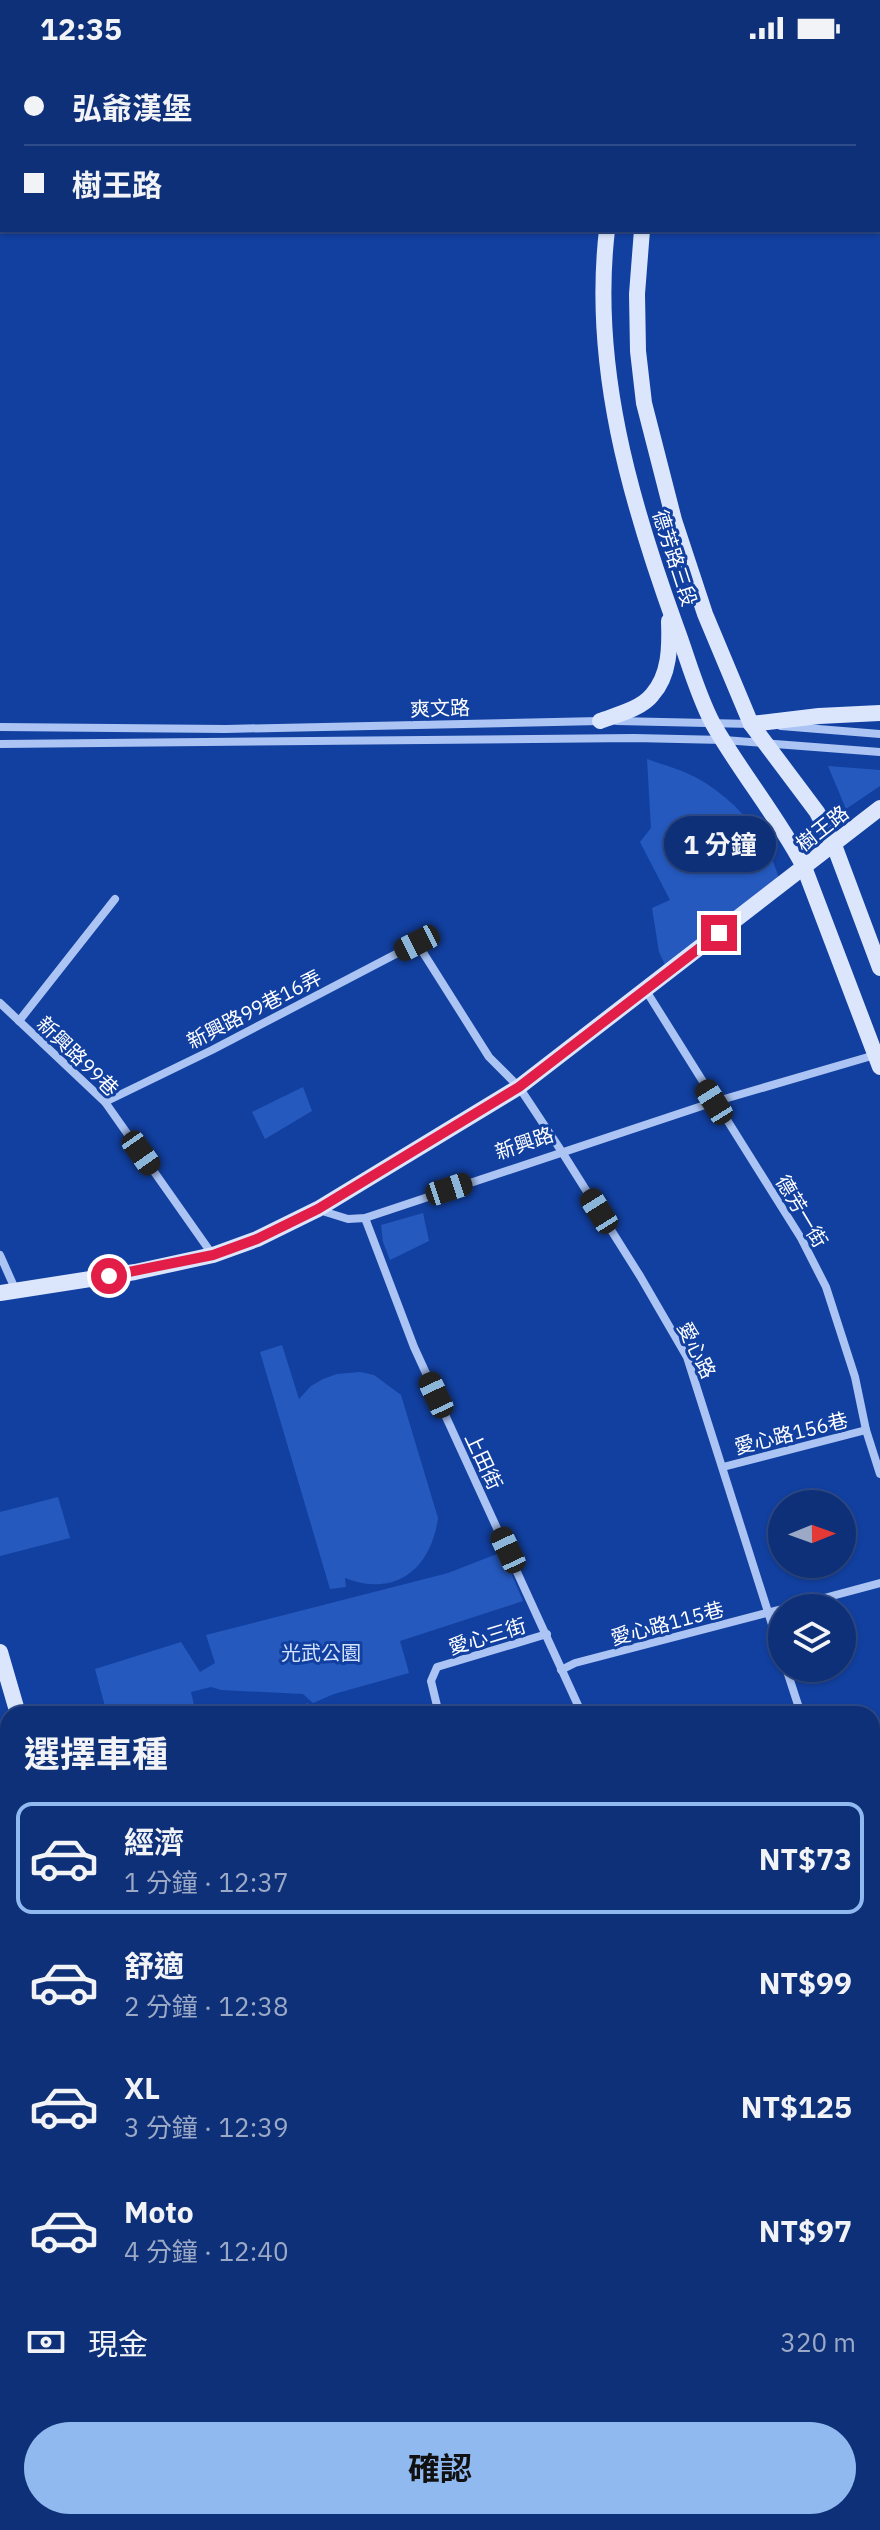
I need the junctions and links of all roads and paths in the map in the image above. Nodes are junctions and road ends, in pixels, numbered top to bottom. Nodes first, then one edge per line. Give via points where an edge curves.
1 (607, 232) edge
2 (642, 232) edge
3 (667, 603) junction
4 (880, 713) edge
5 (600, 721) junction
6 (712, 722) junction
7 (751, 724) junction
8 (0, 727) edge
9 (880, 734) edge
10 (724, 740) junction
11 (767, 743) junction
12 (0, 744) edge
13 (880, 752) edge
14 (880, 808) edge
15 (834, 845) junction
16 (804, 867) junction
17 (115, 899) dead end
18 (417, 943) joint
19 (880, 968) edge
20 (645, 988) junction
21 (0, 1003) edge
22 (19, 1021) junction
23 (878, 1061) edge
24 (519, 1087) junction
25 (105, 1102) junction
26 (714, 1102) junction
27 (562, 1152) junction
28 (318, 1209) junction
29 (365, 1218) junction
30 (0, 1255) edge
31 (213, 1255) junction
32 (8, 1292) edge
33 (866, 1430) junction
34 (723, 1467) junction
35 (880, 1474) edge
36 (880, 1583) edge
37 (839, 1594) edge
38 (768, 1613) joint
39 (547, 1634) junction
40 (0, 1652) edge
41 (561, 1670) junction
42 (791, 1682) edge
43 (16, 1706) edge
44 (437, 1706) edge
45 (578, 1706) edge
46 (798, 1706) edge

1 - 3 street, 德芳路三段 via 610,399
2 - 7 street, 德芳路三段 via 637,294 644,403 696,587
3 - 5 street via 670,649 652,696
3 - 6 street, 德芳路三段
4 - 7 street
5 - 6 street, 爽文路
5 - 8 street, 爽文路 via 226,729
6 - 7 street, 爽文路
6 - 10 street, 德芳路三段
7 - 9 street, 爽文路
7 - 11 street, 德芳路三段
10 - 11 street, 爽文路
10 - 12 street, 爽文路
10 - 16 street, 德芳路三段
11 - 13 street, 爽文路
11 - 15 street, 德芳路三段
14 - 15 street, 樹王路
15 - 16 street, 樹王路
15 - 19 street, 德芳路三段
16 - 20 street, 樹王路
16 - 23 street, 德芳路三段
17 - 22 street
18 - 24 street, 愛心路 via 489,1057
18 - 25 street, 新興路99巷16弄
20 - 24 street, 樹王路
20 - 26 street, 德芳一街
21 - 22 street, 新興路99巷
22 - 25 street, 新興路99巷
23 - 26 street, 新興路
24 - 27 street, 愛心路
24 - 28 street, 樹王路
25 - 31 street, 新興路99巷
26 - 27 street, 新興路
26 - 33 street, 德芳一街 via 826,1287
27 - 29 street, 新興路
27 - 34 street, 愛心路 via 687,1357
28 - 29 street, 新興路 via 348,1219
28 - 31 street
29 - 39 street, 上田街 via 414,1347
30 - 32 street
31 - 32 street
33 - 34 street, 愛心路156巷
33 - 35 street, 德芳一街
34 - 38 street, 愛心路
36 - 37 street, 愛心路115巷
38 - 41 street, 愛心路115巷
39 - 41 street, 上田街
39 - 44 street, 愛心三街 via 437,1667 431,1681
40 - 43 street
41 - 45 street, 上田街
42 - 46 street

